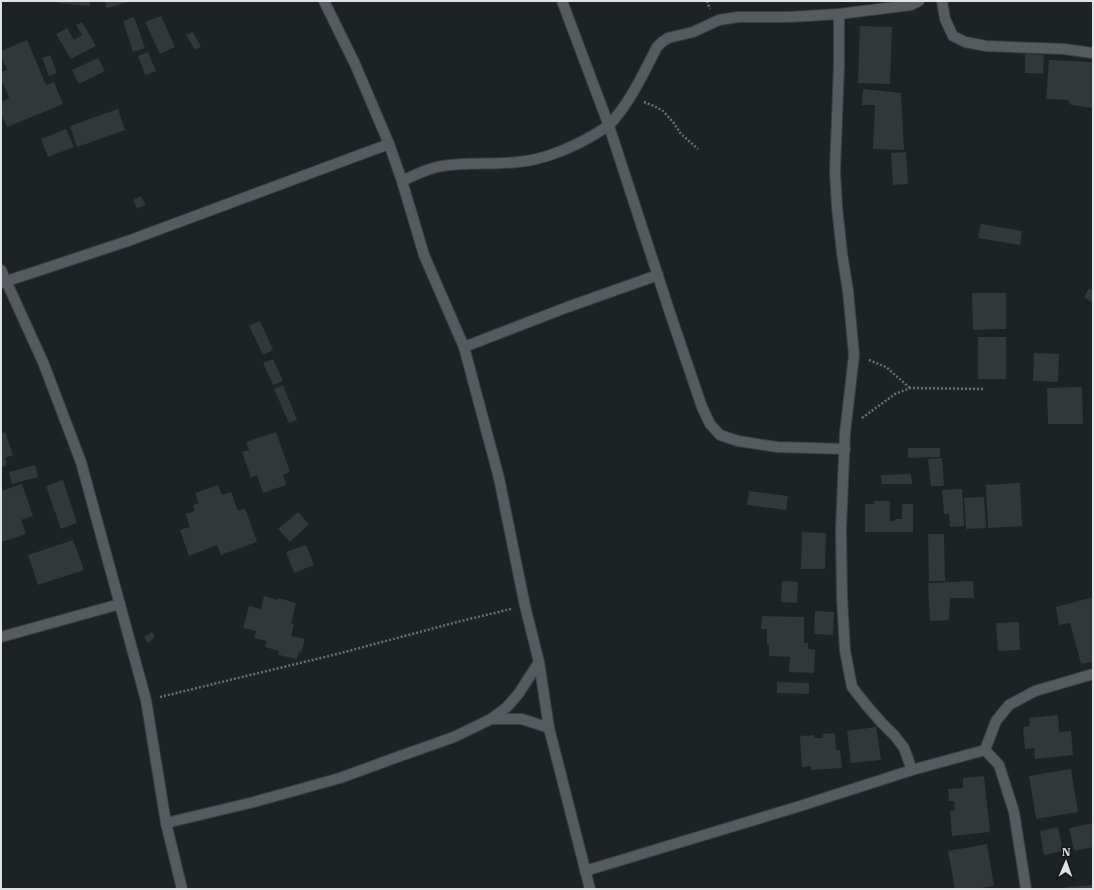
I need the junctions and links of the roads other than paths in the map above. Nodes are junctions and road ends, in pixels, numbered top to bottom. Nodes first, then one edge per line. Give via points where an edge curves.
1 (324, 1) edge
2 (562, 1) edge
3 (919, 1) edge
4 (942, 1) edge
5 (839, 14) junction
6 (1093, 53) edge
7 (609, 126) junction
8 (389, 144) junction
9 (402, 181) junction
10 (1, 270) edge
11 (658, 275) junction
12 (3, 282) edge
13 (464, 347) junction
14 (845, 449) junction
15 (120, 604) junction
16 (1, 637) edge
17 (539, 662) junction
18 (1093, 674) edge
19 (491, 719) junction
20 (549, 728) junction
21 (985, 750) junction
22 (912, 770) junction
23 (166, 823) junction
24 (585, 871) junction
25 (182, 889) edge
26 (590, 889) edge
27 (1026, 889) edge

1 - 8 street via 355,64
2 - 7 street
3 - 5 street via 911,5
4 - 6 street via 945,19 953,36 966,42 986,46 1064,49
5 - 7 street via 738,17 719,20 693,32 668,38 657,47 630,97
5 - 14 street via 835,171 854,354
7 - 9 street via 562,151 539,158 519,162 441,166
7 - 11 street
8 - 9 street
8 - 12 street via 128,242
9 - 13 street via 424,254
10 - 12 street
11 - 13 street
11 - 14 street via 702,407 710,424 720,435 738,441 777,447
12 - 15 street via 42,362 81,462
13 - 17 street via 499,478
14 - 22 street via 841,529 842,597 845,651 852,687 904,748
15 - 16 street
15 - 23 street via 146,700
17 - 19 street via 508,707
17 - 20 street
18 - 21 street via 1035,691 1009,705 996,721
19 - 20 street via 522,719
19 - 23 street via 454,737 340,778
20 - 24 street
21 - 22 street
21 - 27 street via 999,765 1014,812
22 - 24 street
23 - 25 street
24 - 26 street

